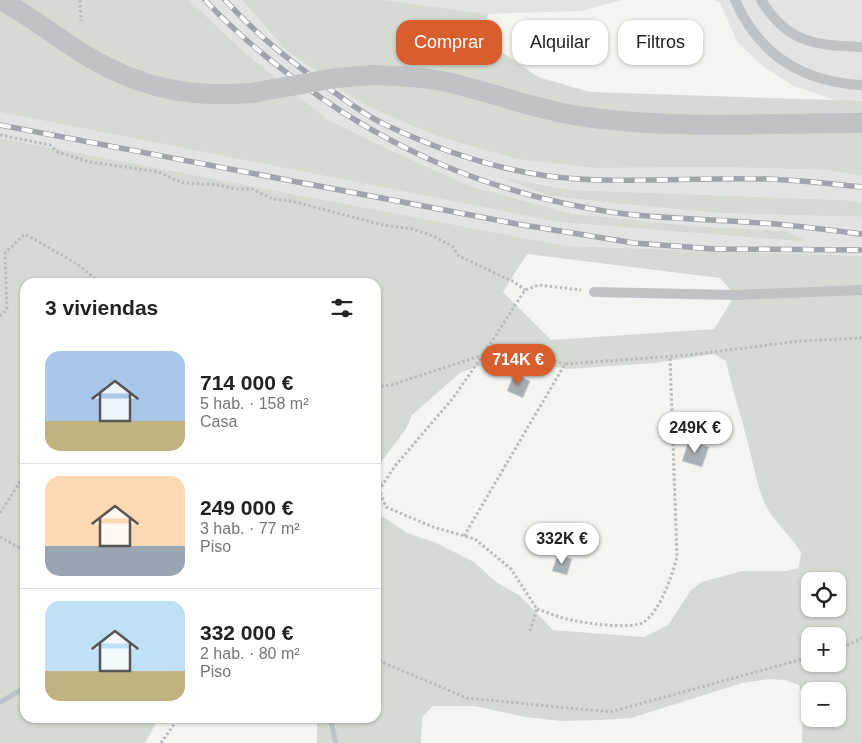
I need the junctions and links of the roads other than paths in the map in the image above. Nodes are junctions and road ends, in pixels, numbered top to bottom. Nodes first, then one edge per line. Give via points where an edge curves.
1 (0, 0) edge
2 (735, 0) edge
3 (761, 0) edge
4 (862, 47) edge
5 (862, 85) edge
6 (862, 123) edge
7 (862, 290) edge
8 (594, 292) road end

1 - 6 street, bridge via 87,56 125,76 160,88 197,95 251,94 336,78 411,76 577,115 628,122
2 - 5 lane via 742,18 774,55 821,80
3 - 4 lane via 779,24 798,38 818,45
7 - 8 lane via 735,295

